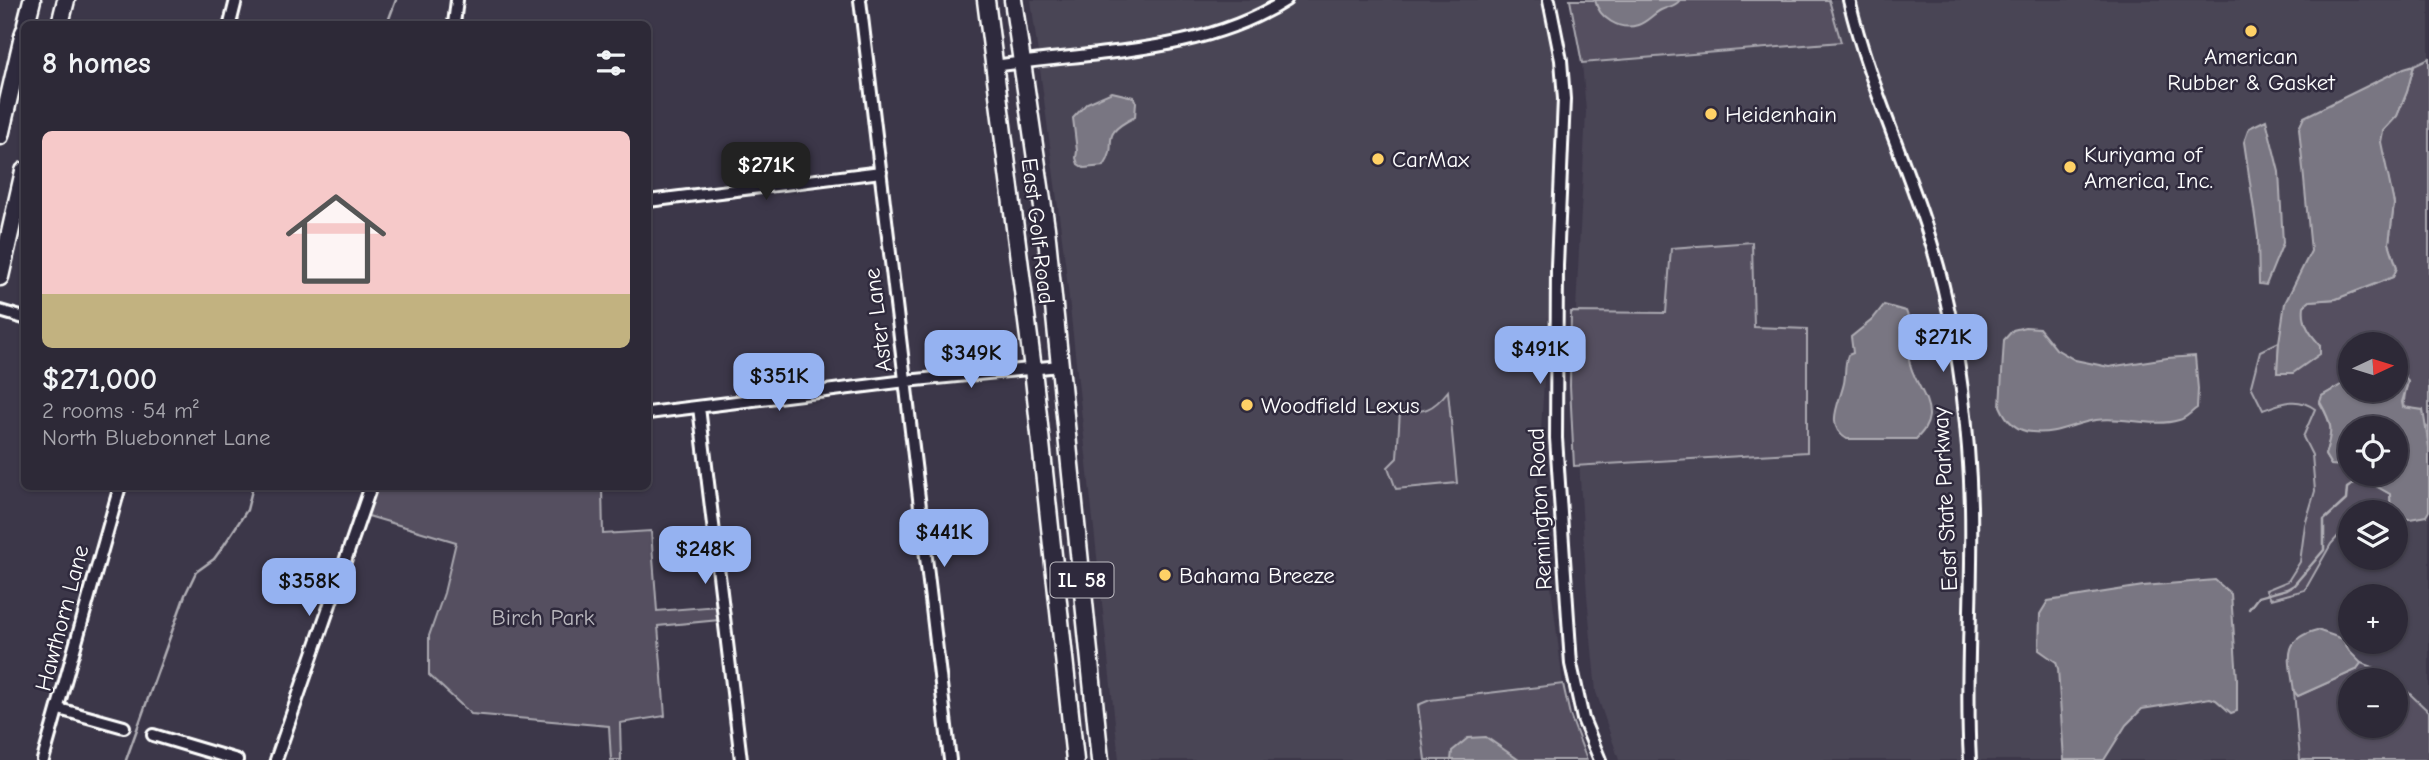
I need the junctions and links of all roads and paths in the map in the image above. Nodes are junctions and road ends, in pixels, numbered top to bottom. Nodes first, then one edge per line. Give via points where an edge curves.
1 (32, 0) edge
2 (66, 0) edge
3 (236, 0) edge
4 (457, 0) edge
5 (860, 0) edge
6 (985, 0) edge
7 (1013, 0) edge
8 (1286, 0) edge
9 (1549, 0) edge
10 (1849, 0) edge
11 (27, 21) edge
12 (61, 21) edge
13 (231, 21) edge
14 (454, 21) edge
15 (21, 45) edge
16 (1022, 62) junction
17 (995, 66) junction
18 (0, 136) edge
19 (881, 172) junction
20 (21, 184) edge
21 (651, 201) edge
22 (0, 276) edge
23 (0, 311) edge
24 (21, 317) edge
25 (1060, 366) junction
26 (1033, 369) junction
27 (906, 381) junction
28 (699, 407) junction
29 (651, 413) edge
30 (119, 490) edge
31 (370, 490) edge
32 (59, 709) junction
33 (124, 727) dead end
34 (153, 735) dead end
35 (43, 760) edge
36 (237, 760) edge
37 (276, 760) edge
38 (741, 760) edge
39 (950, 760) edge
40 (1075, 760) edge
41 (1100, 760) edge
42 (1600, 760) edge
43 (1970, 760) edge

1 - 11 main road
2 - 12 main road
3 - 13 street
4 - 14 street
5 - 19 street, Aster Lane
6 - 17 main road, East Golf Road / IL 58
7 - 16 main road, East Golf Road / IL 58
8 - 16 street via 1260,16 1211,34 1159,46
9 - 42 street, Remington Road via 1564,99 1556,425 1562,532 1573,679
10 - 43 street, East State Parkway via 1859,43 1908,168 1933,250 1957,361 1971,504
15 - 18 main road
16 - 17 street
16 - 25 main road, East Golf Road / IL 58
17 - 26 main road, East Golf Road / IL 58
19 - 21 street
19 - 27 street, Aster Lane
20 - 22 main road
23 - 24 street
25 - 26 street
25 - 41 main road, East Golf Road / IL 58
26 - 27 street
26 - 40 main road, East Golf Road / IL 58
27 - 28 street
27 - 39 street, Aster Lane
28 - 29 street
28 - 38 street
30 - 32 street, Hawthorn Lane
31 - 37 street
32 - 33 street
32 - 35 street, Hawthorn Lane
34 - 36 street

